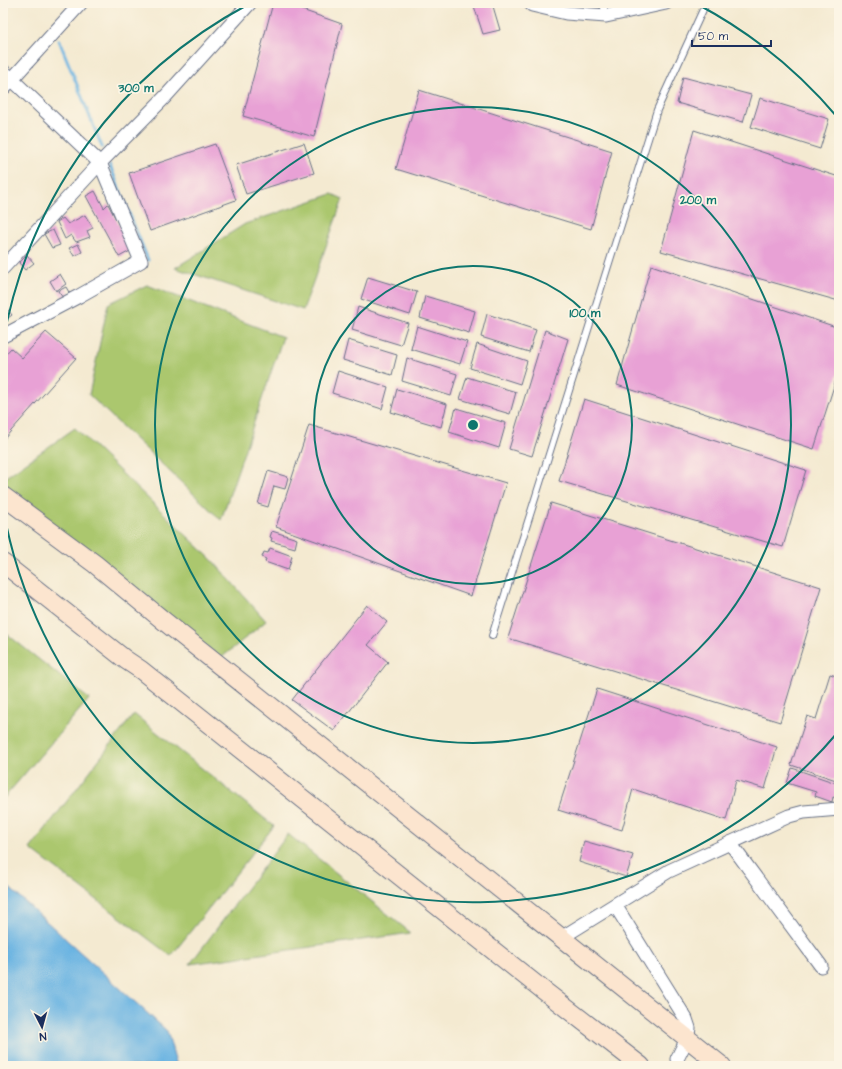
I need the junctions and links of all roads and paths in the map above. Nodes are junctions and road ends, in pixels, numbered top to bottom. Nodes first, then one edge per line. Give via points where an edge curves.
1 (81, 3) edge
2 (250, 3) edge
3 (530, 3) edge
4 (603, 3) edge
5 (666, 3) edge
6 (706, 3) edge
7 (606, 16) junction
8 (6, 80) edge
9 (100, 163) junction
10 (3, 268) edge
11 (3, 336) edge
12 (3, 496) edge
13 (3, 563) edge
14 (492, 636) dead end
15 (839, 809) edge
16 (730, 843) junction
17 (616, 905) junction
18 (561, 938) junction
19 (821, 966) dead end
20 (687, 1039) junction
21 (677, 1059) dead end
22 (641, 1066) edge
23 (722, 1066) edge

1 - 8 street
2 - 9 street via 165,97
3 - 7 street via 566,13
4 - 7 lane
5 - 7 street
6 - 14 lane via 657,110
8 - 9 street
9 - 10 street
9 - 11 street via 141,261
12 - 18 street via 95,564 164,622
13 - 22 street
15 - 16 street via 789,816
16 - 17 street via 669,871
16 - 19 street
17 - 18 street
17 - 20 street via 686,1019 689,1028
18 - 20 street
20 - 21 street
20 - 23 street

